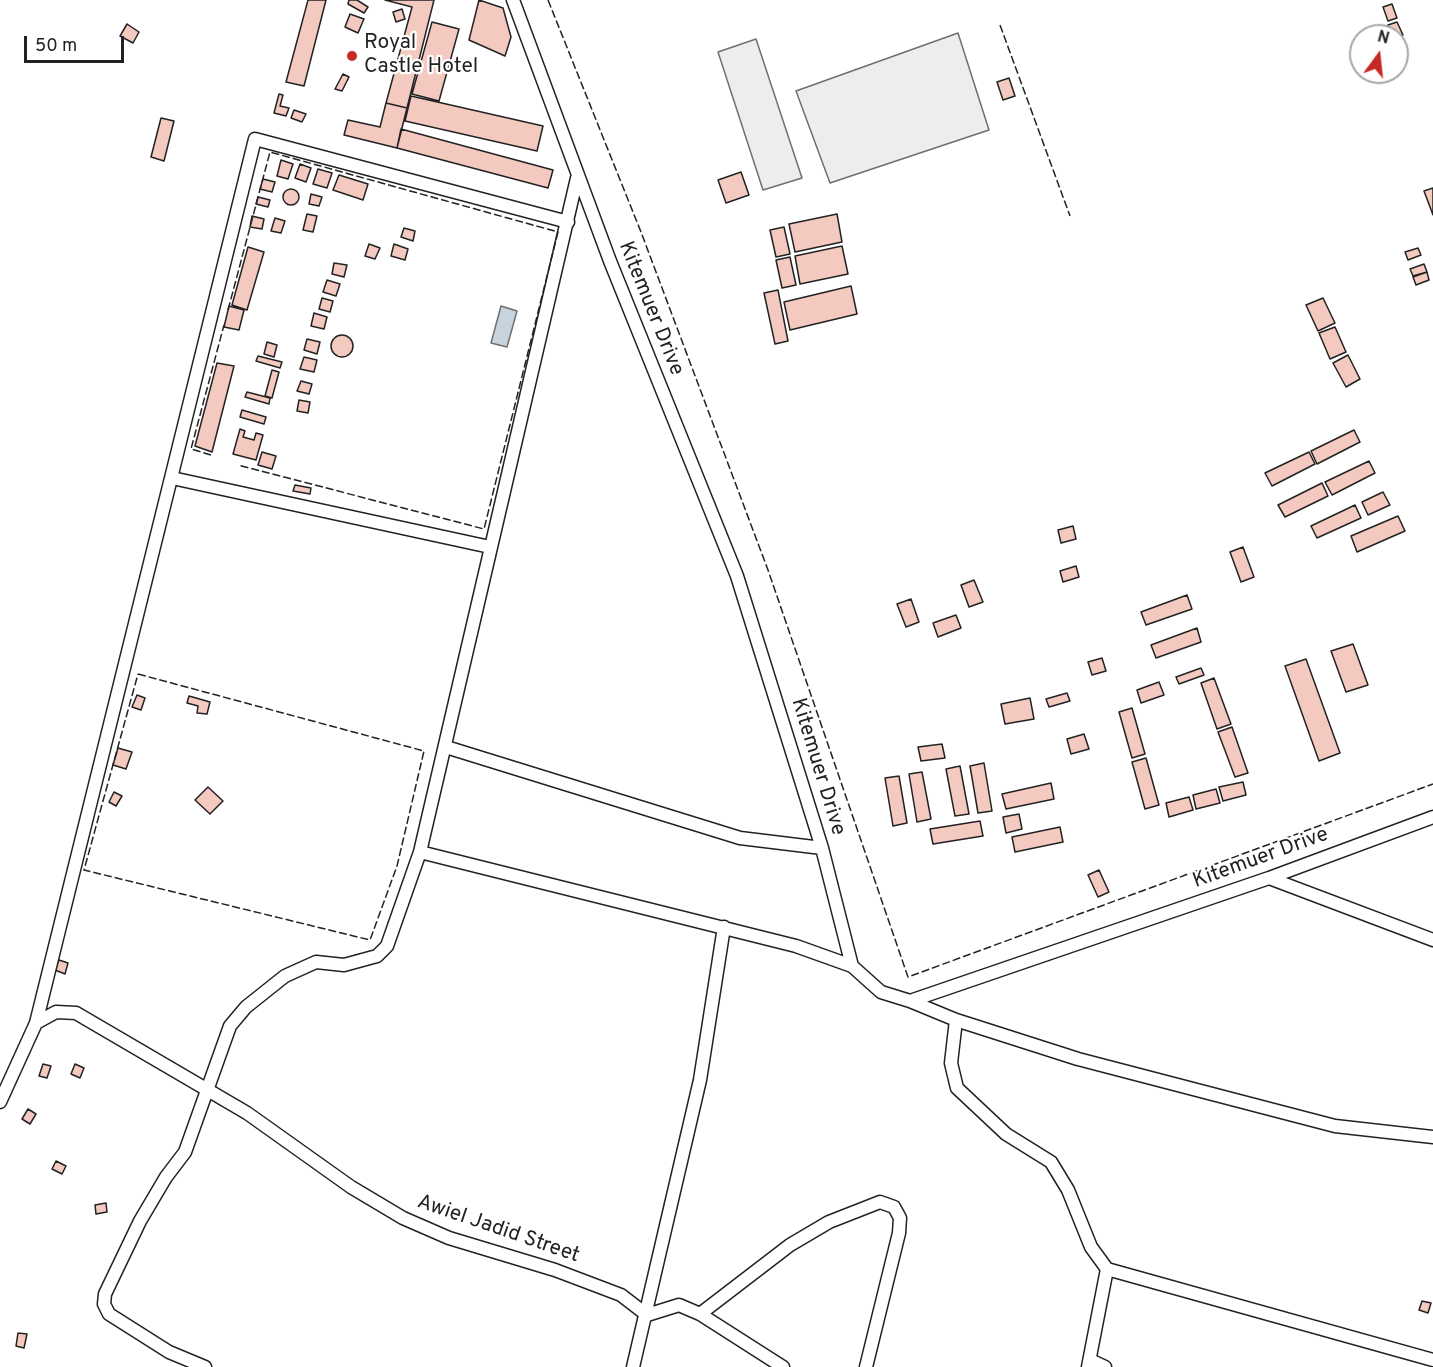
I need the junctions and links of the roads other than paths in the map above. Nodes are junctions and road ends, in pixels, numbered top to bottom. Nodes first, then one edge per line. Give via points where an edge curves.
1 (513, 0) edge
2 (578, 177) junction
3 (568, 222) junction
4 (172, 478) junction
5 (490, 547) junction
6 (446, 747) junction
7 (1433, 817) edge
8 (822, 848) junction
9 (420, 852) junction
10 (1269, 878) junction
11 (724, 927) junction
12 (1433, 940) edge
13 (852, 966) junction
14 (910, 1001) junction
15 (956, 1020) junction
16 (36, 1023) junction
17 (208, 1092) junction
18 (0, 1102) edge
19 (1433, 1137) edge
20 (1107, 1269) junction
21 (700, 1314) junction
22 (647, 1315) junction
23 (1433, 1360) edge
24 (1089, 1363) edge
25 (206, 1367) edge
26 (633, 1367) edge
27 (783, 1367) edge
28 (866, 1367) edge
29 (1106, 1367) edge

1 - 2 street, Kitemuer Drive
2 - 3 street
2 - 8 street, Kitemuer Drive via 737,576
3 - 4 street via 255,139
3 - 5 street
4 - 5 street
4 - 16 street
5 - 6 street
6 - 8 street via 740,838
6 - 9 street
7 - 10 street, Kitemuer Drive
8 - 13 street, Kitemuer Drive
9 - 11 street
9 - 17 street via 382,953 344,965 316,962 271,985 230,1026
10 - 12 street
10 - 14 street, Kitemuer Drive
11 - 13 street
11 - 22 street via 700,1080
13 - 14 street via 880,992
14 - 15 street
15 - 19 street via 1078,1059 1335,1126
15 - 20 street via 951,1064 957,1088 1006,1134 1051,1162 1068,1190 1092,1247
16 - 17 street, Awiel Jadid Street via 56,1012 76,1013
16 - 18 street
17 - 22 street, Awiel Jadid Street via 247,1113 351,1187 403,1218 449,1238 621,1295
17 - 25 street via 185,1152 140,1221 105,1294 104,1304 109,1314 149,1340
20 - 23 street
20 - 24 street
21 - 22 street via 679,1305
21 - 27 street
21 - 28 street via 790,1245 829,1222 880,1202 894,1208 900,1218 900,1233
22 - 26 street
24 - 29 street

